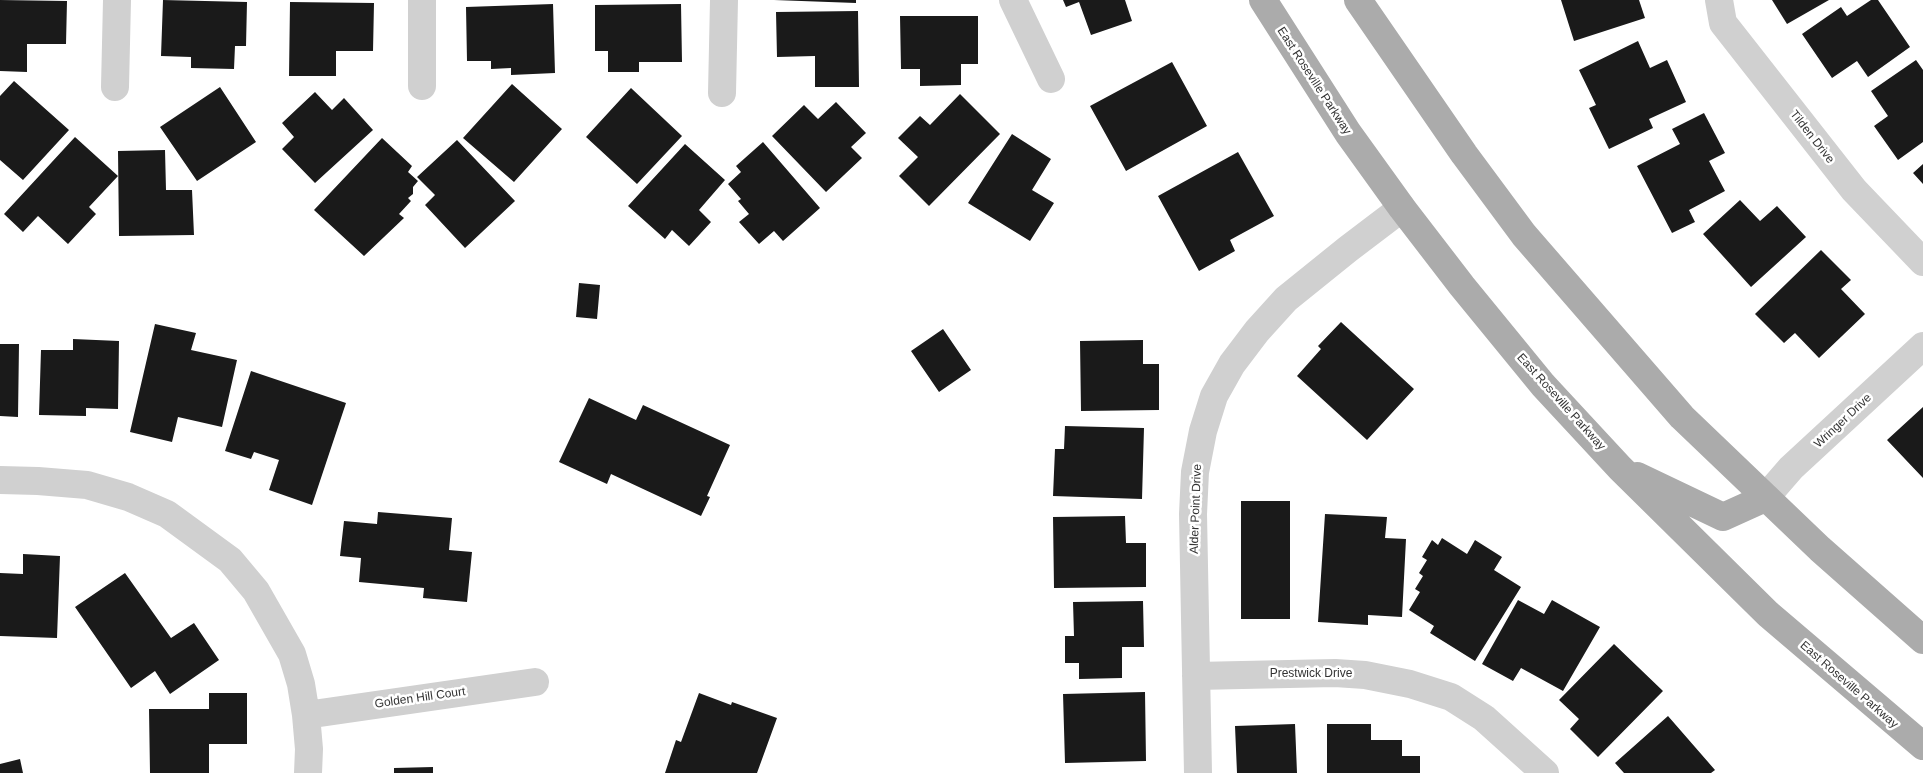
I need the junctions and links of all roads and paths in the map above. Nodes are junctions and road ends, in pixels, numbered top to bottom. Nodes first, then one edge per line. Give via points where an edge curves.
1 (117, 0) edge
2 (422, 0) edge
3 (724, 0) edge
4 (1014, 0) edge
5 (1263, 0) edge
6 (1358, 0) edge
7 (1719, 0) edge
8 (1051, 79) dead end
9 (115, 86) dead end
10 (422, 86) dead end
11 (722, 93) dead end
12 (1402, 208) junction
13 (1923, 262) edge
14 (1923, 346) edge
15 (1620, 468) junction
16 (0, 480) edge
17 (1765, 498) junction
18 (1923, 640) edge
19 (1196, 676) junction
20 (535, 682) dead end
21 (306, 715) junction
22 (1923, 746) edge
23 (308, 773) edge
24 (1198, 773) edge
25 (1545, 773) edge

1 - 9 street
2 - 10 street
3 - 11 street
4 - 8 street
5 - 12 main road, East Roseville Parkway via 1348,133
6 - 17 main road via 1524,235 1682,417
7 - 13 street, Tilden Drive via 1723,23 1854,190
12 - 15 main road, East Roseville Parkway via 1544,385
12 - 19 street, Alder Point Drive via 1286,299 1242,351 1214,396 1195,472
14 - 17 street, Wringer Drive via 1792,468
15 - 17 main road via 1723,517
15 - 22 main road, East Roseville Parkway via 1768,614
16 - 21 street via 87,485 128,497 167,514 200,536 230,560 256,591 277,624 292,654
17 - 18 main road
19 - 24 street, Alder Point Drive
19 - 25 street, Prestwick Drive via 1335,673 1410,684 1451,697 1484,718
20 - 21 street, Golden Hill Court
21 - 23 street

